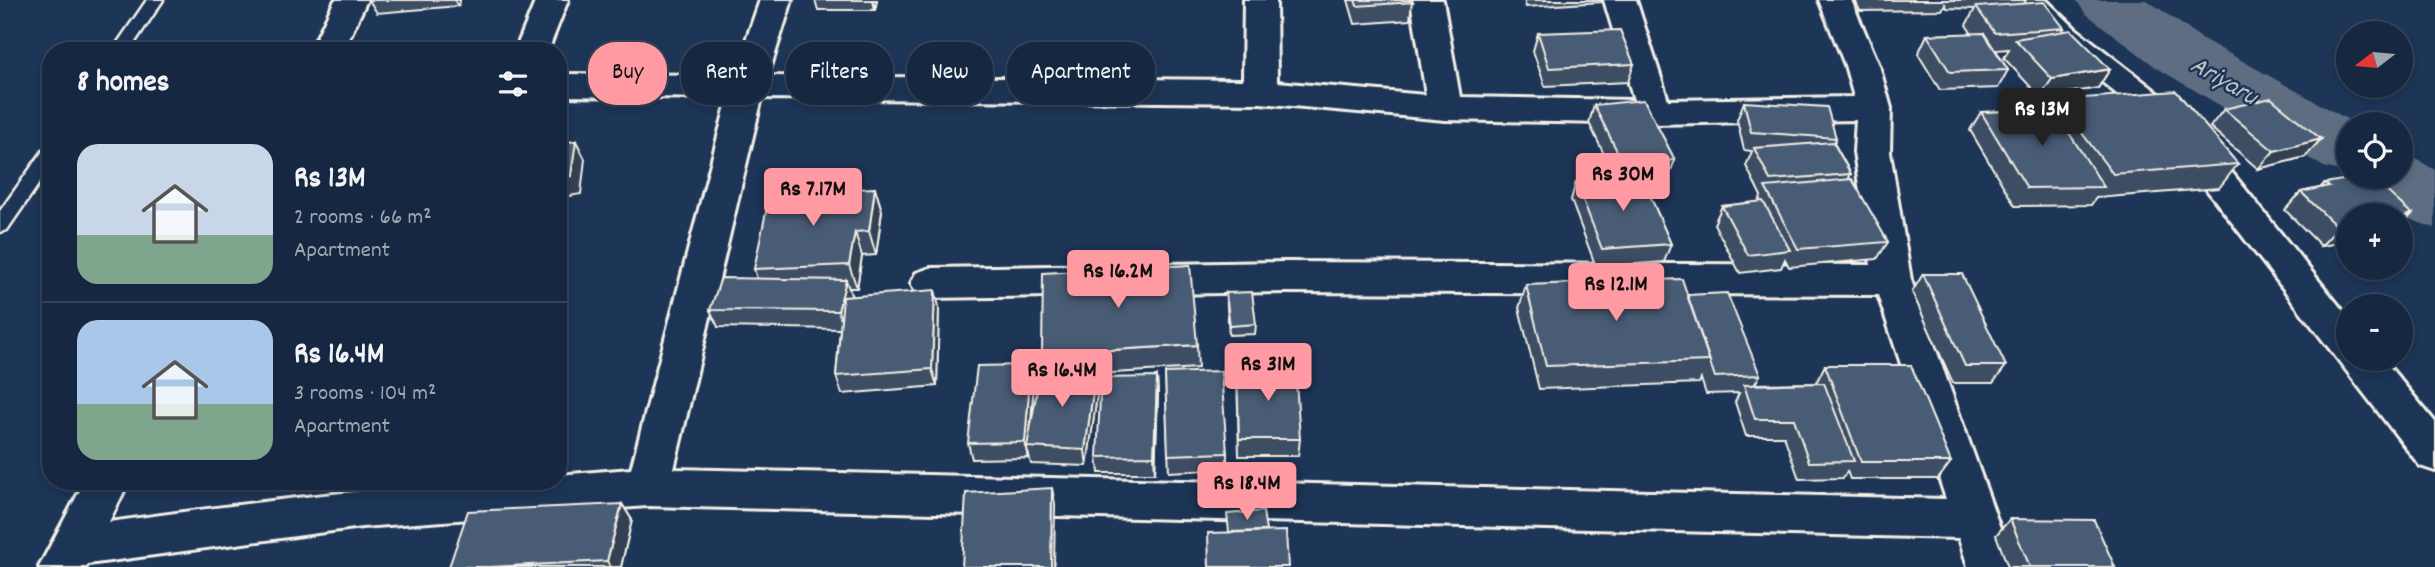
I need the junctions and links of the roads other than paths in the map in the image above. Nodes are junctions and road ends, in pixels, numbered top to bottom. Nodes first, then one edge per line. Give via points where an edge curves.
1 (155, 0) edge
2 (351, 0) edge
3 (552, 0) edge
4 (776, 0) edge
5 (1260, 0) edge
6 (1427, 0) edge
7 (1620, 0) edge
8 (1835, 0) edge
9 (2027, 0) edge
10 (126, 42) edge
11 (330, 42) edge
12 (535, 42) edge
13 (762, 42) edge
14 (567, 85) edge
15 (681, 85) edge
16 (772, 85) edge
17 (1260, 92) junction
18 (743, 105) edge
19 (1445, 108) junction
20 (1874, 108) junction
21 (1655, 112) junction
22 (42, 165) edge
23 (0, 225) edge
24 (1892, 280) junction
25 (930, 283) dead end
26 (2336, 330) edge
27 (2369, 371) edge
28 (2435, 453) edge
29 (648, 487) junction
30 (567, 489) edge
31 (102, 490) edge
32 (543, 490) edge
33 (367, 495) edge
34 (1974, 519) junction
35 (68, 557) edge
36 (1991, 567) edge

1 - 10 lane
2 - 11 street
3 - 12 street
4 - 13 street
5 - 17 street
6 - 19 street
7 - 21 street
8 - 20 street via 1863,65
9 - 26 street via 2172,121
14 - 15 street
16 - 17 street
17 - 19 street
18 - 29 street
19 - 21 street
20 - 21 street
20 - 24 street via 1872,152
22 - 23 lane
24 - 25 street via 1285,277
24 - 34 street
27 - 28 street
29 - 30 street
29 - 34 street
31 - 35 street
32 - 33 street
33 - 35 street
34 - 36 street

